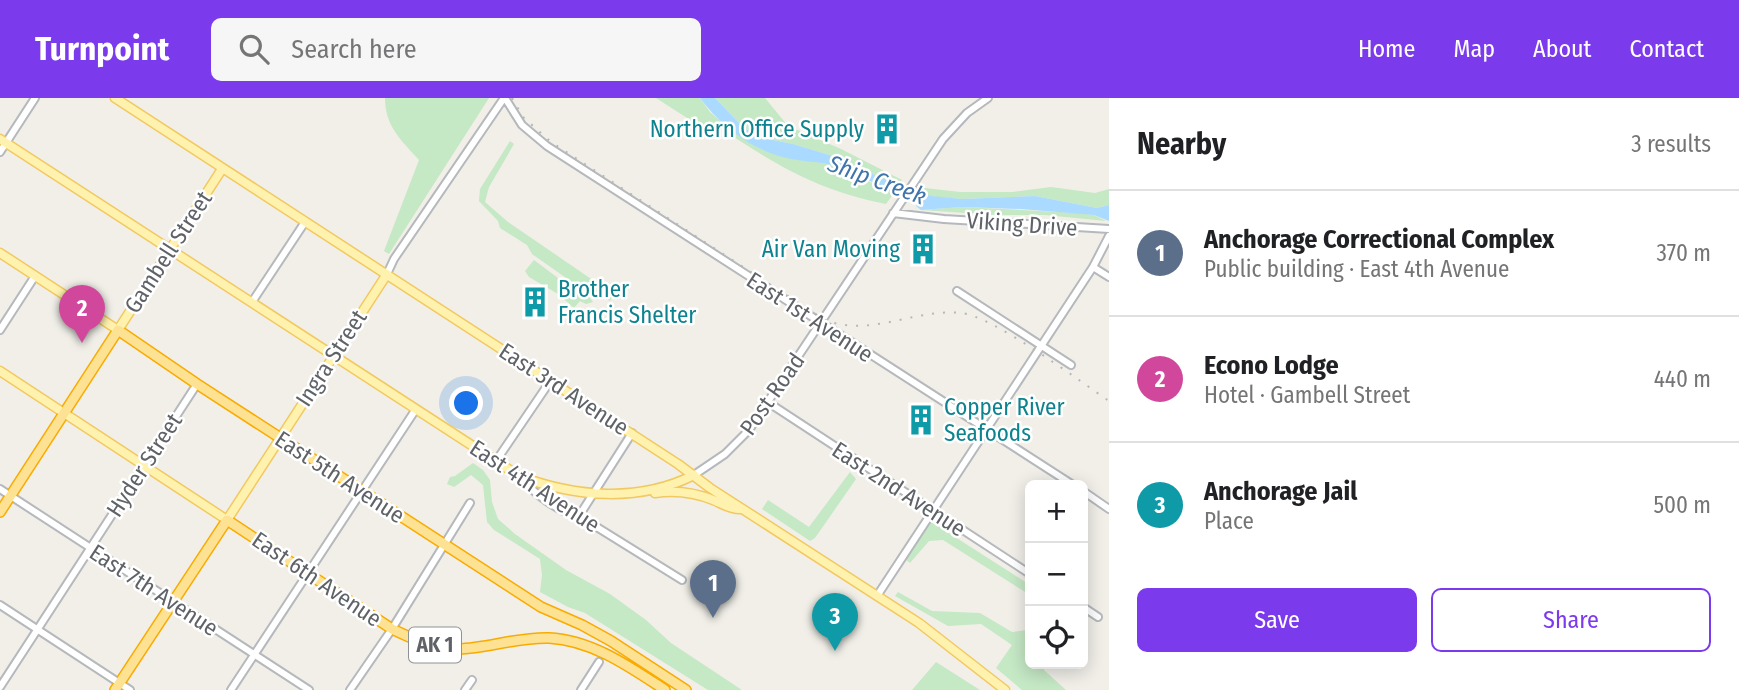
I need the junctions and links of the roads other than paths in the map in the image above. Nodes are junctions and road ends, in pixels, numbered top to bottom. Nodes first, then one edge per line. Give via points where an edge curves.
1 (35, 98) edge
2 (115, 98) edge
3 (505, 98) edge
4 (988, 98) edge
5 (3, 141) edge
6 (0, 152) edge
7 (222, 169) junction
8 (894, 213) junction
9 (304, 222) junction
10 (1109, 229) edge
11 (1109, 236) edge
12 (171, 249) junction
13 (0, 253) edge
14 (366, 261) junction
15 (1093, 267) junction
16 (387, 274) junction
17 (36, 276) junction
18 (1109, 277) edge
19 (375, 291) junction
20 (957, 291) dead end
21 (252, 302) junction
22 (820, 324) junction
23 (0, 330) edge
24 (118, 330) junction
25 (1040, 346) junction
26 (334, 355) junction
27 (1071, 366) dead end
28 (0, 371) edge
29 (551, 380) junction
30 (197, 384) junction
31 (769, 403) junction
32 (416, 409) junction
33 (65, 413) junction
34 (987, 428) junction
35 (632, 433) junction
36 (280, 437) junction
37 (496, 461) junction
38 (144, 465) junction
39 (694, 475) junction
40 (519, 476) junction
41 (1065, 480) edge
42 (0, 489) edge
43 (362, 491) junction
44 (593, 494) junction
45 (1088, 494) edge
46 (10, 496) junction
47 (470, 503) dead end
48 (1109, 509) edge
49 (743, 510) junction
50 (933, 511) junction
51 (0, 512) edge
52 (579, 516) junction
53 (227, 520) junction
54 (444, 544) junction
55 (90, 548) junction
56 (1025, 570) edge
57 (309, 572) junction
58 (682, 580) dead end
59 (877, 596) junction
60 (174, 602) junction
61 (0, 605) edge
62 (1088, 610) edge
63 (1098, 617) dead end
64 (37, 629) junction
65 (392, 629) junction
66 (254, 654) junction
67 (599, 662) dead end
68 (472, 680) dead end
69 (0, 687) edge
70 (117, 687) edge
71 (130, 690) edge
72 (231, 690) edge
73 (309, 690) edge
74 (350, 690) edge
75 (466, 690) edge
76 (581, 690) edge
77 (665, 690) edge
78 (686, 690) edge
79 (1005, 690) edge

1 - 5 street
2 - 7 main road, East 3rd Avenue
3 - 16 street, Ingra Street
3 - 22 street, East 1st Avenue via 522,125 547,146
4 - 8 street, Post Road via 952,127
5 - 6 street
5 - 12 main road, East 4th Avenue
7 - 9 main road, East 3rd Avenue
7 - 12 main road, Gambell Street
8 - 10 street, Viking Drive
8 - 22 street, Post Road
9 - 14 main road, East 3rd Avenue
9 - 21 street
11 - 15 street
12 - 21 main road, East 4th Avenue
12 - 24 main road, Gambell Street
13 - 17 main road, East 5th Avenue
14 - 16 main road, East 3rd Avenue
14 - 19 main road via 379,277
15 - 18 street
15 - 25 street
16 - 19 main road, Ingra Street
16 - 29 main road, East 3rd Avenue
17 - 23 street
17 - 24 main road, East 5th Avenue
19 - 26 main road, Ingra Street
20 - 25 street
21 - 26 main road, East 4th Avenue
22 - 31 street, Post Road
22 - 34 street, East 1st Avenue
24 - 30 highway, East 5th Avenue
24 - 33 highway, Gambell Street
25 - 27 street
25 - 34 street
26 - 32 main road, East 4th Avenue
26 - 36 main road, Ingra Street
28 - 33 main road, East 6th Avenue
29 - 35 main road, East 3rd Avenue
29 - 37 street
30 - 36 highway, East 5th Avenue
30 - 38 street, Hyder Street
31 - 39 street, Post Road via 738,443
31 - 50 street, East 2nd Avenue
32 - 37 main road, East 4th Avenue
32 - 43 street
33 - 38 main road, East 6th Avenue
33 - 46 highway, Gambell Street
34 - 41 street, East 1st Avenue
34 - 50 street
35 - 39 main road, East 3rd Avenue
35 - 44 street
36 - 43 highway, East 5th Avenue
36 - 53 main road, Ingra Street
37 - 40 main road, East 4th Avenue
38 - 53 main road, East 6th Avenue
38 - 55 street, Hyder Street
39 - 44 main road, Post Road via 651,489
39 - 49 main road, East 3rd Avenue
40 - 44 main road, Post Road via 545,486
40 - 52 street, East 4th Avenue via 532,490 568,514
42 - 46 street, East 7th Avenue
43 - 54 highway, East 5th Avenue
43 - 57 street
44 - 49 main road via 623,497 681,491
44 - 52 street
45 - 48 street
46 - 51 highway, Gambell Street
46 - 55 street, East 7th Avenue
47 - 54 street
49 - 59 main road, East 3rd Avenue
50 - 56 street, East 2nd Avenue
50 - 59 street
52 - 58 street, East 4th Avenue
53 - 57 highway, East 6th Avenue / AK 1
53 - 60 highway, Ingra Street
54 - 65 street
54 - 78 highway, East 5th Avenue via 541,607 611,641
55 - 60 street, East 7th Avenue
55 - 64 street, Hyder Street
57 - 65 highway, East 6th Avenue / AK 1
57 - 66 street
59 - 79 main road, East 3rd Avenue via 945,640
60 - 66 street, East 7th Avenue
60 - 70 highway, Ingra Street
61 - 64 street
62 - 63 street
64 - 69 street, Hyder Street
64 - 70 street
65 - 74 street
65 - 77 highway, East 6th Avenue / AK 1 via 418,641 455,649 548,638 575,642 620,661
66 - 72 street
66 - 73 street, East 7th Avenue
67 - 76 street
68 - 75 street
70 - 71 street

